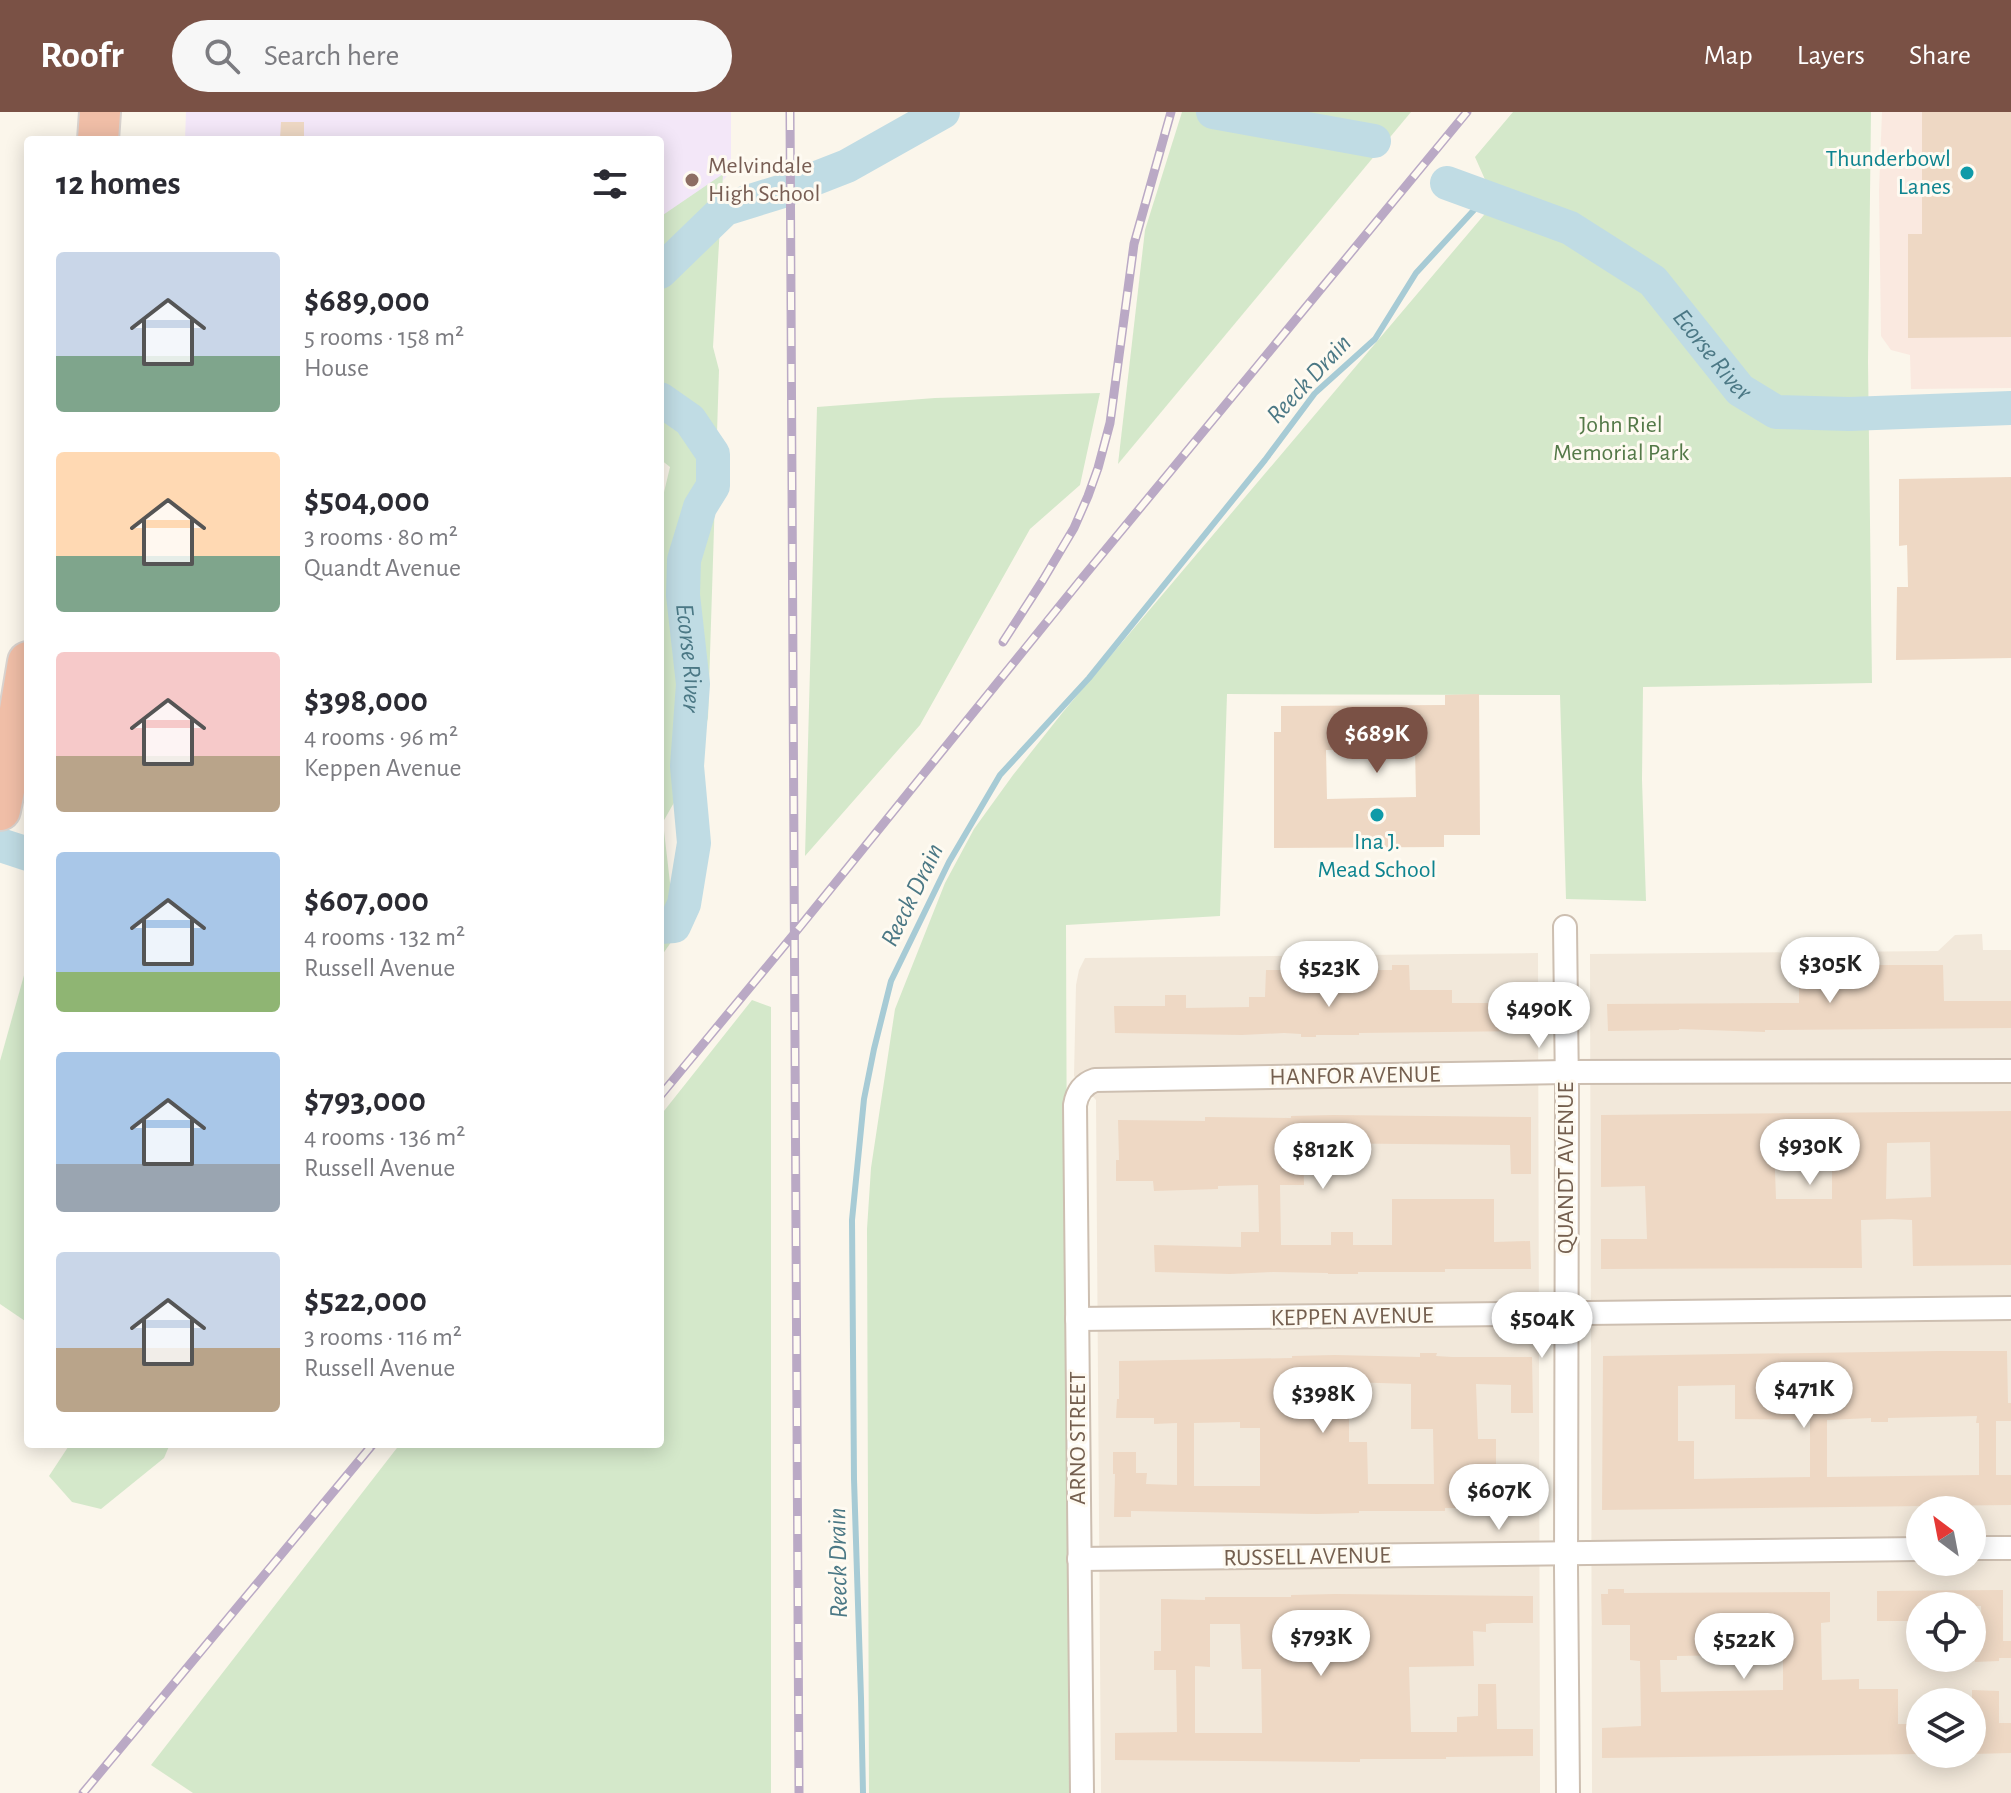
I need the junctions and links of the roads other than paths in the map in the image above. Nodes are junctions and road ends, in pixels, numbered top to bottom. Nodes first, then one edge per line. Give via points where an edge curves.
1 (100, 112) edge
2 (98, 136) edge
3 (24, 686) edge
4 (0, 810) edge
5 (1565, 927) dead end
6 (2011, 1071) edge
7 (1566, 1072) junction
8 (1084, 1086) joint
9 (2011, 1308) edge
10 (1565, 1315) junction
11 (1077, 1319) junction
12 (1986, 1548) edge
13 (2011, 1548) edge
14 (1906, 1549) edge
15 (1566, 1554) junction
16 (1079, 1559) junction
17 (1082, 1793) edge
18 (1568, 1793) edge

1 - 2 highway
3 - 4 highway
5 - 7 street, QUANDT AVENUE
6 - 7 street, HANFOR AVENUE
7 - 8 street, HANFOR AVENUE via 1095,1080
7 - 10 street, QUANDT AVENUE
8 - 11 street, ARNO STREET via 1075,1105
9 - 10 street, KEPPEN AVENUE
10 - 11 street, KEPPEN AVENUE
10 - 15 street, QUANDT AVENUE
11 - 16 street, ARNO STREET
12 - 13 street
14 - 15 street, RUSSELL AVENUE
15 - 16 street, RUSSELL AVENUE
15 - 18 street, QUANDT AVENUE
16 - 17 street, ARNO STREET

